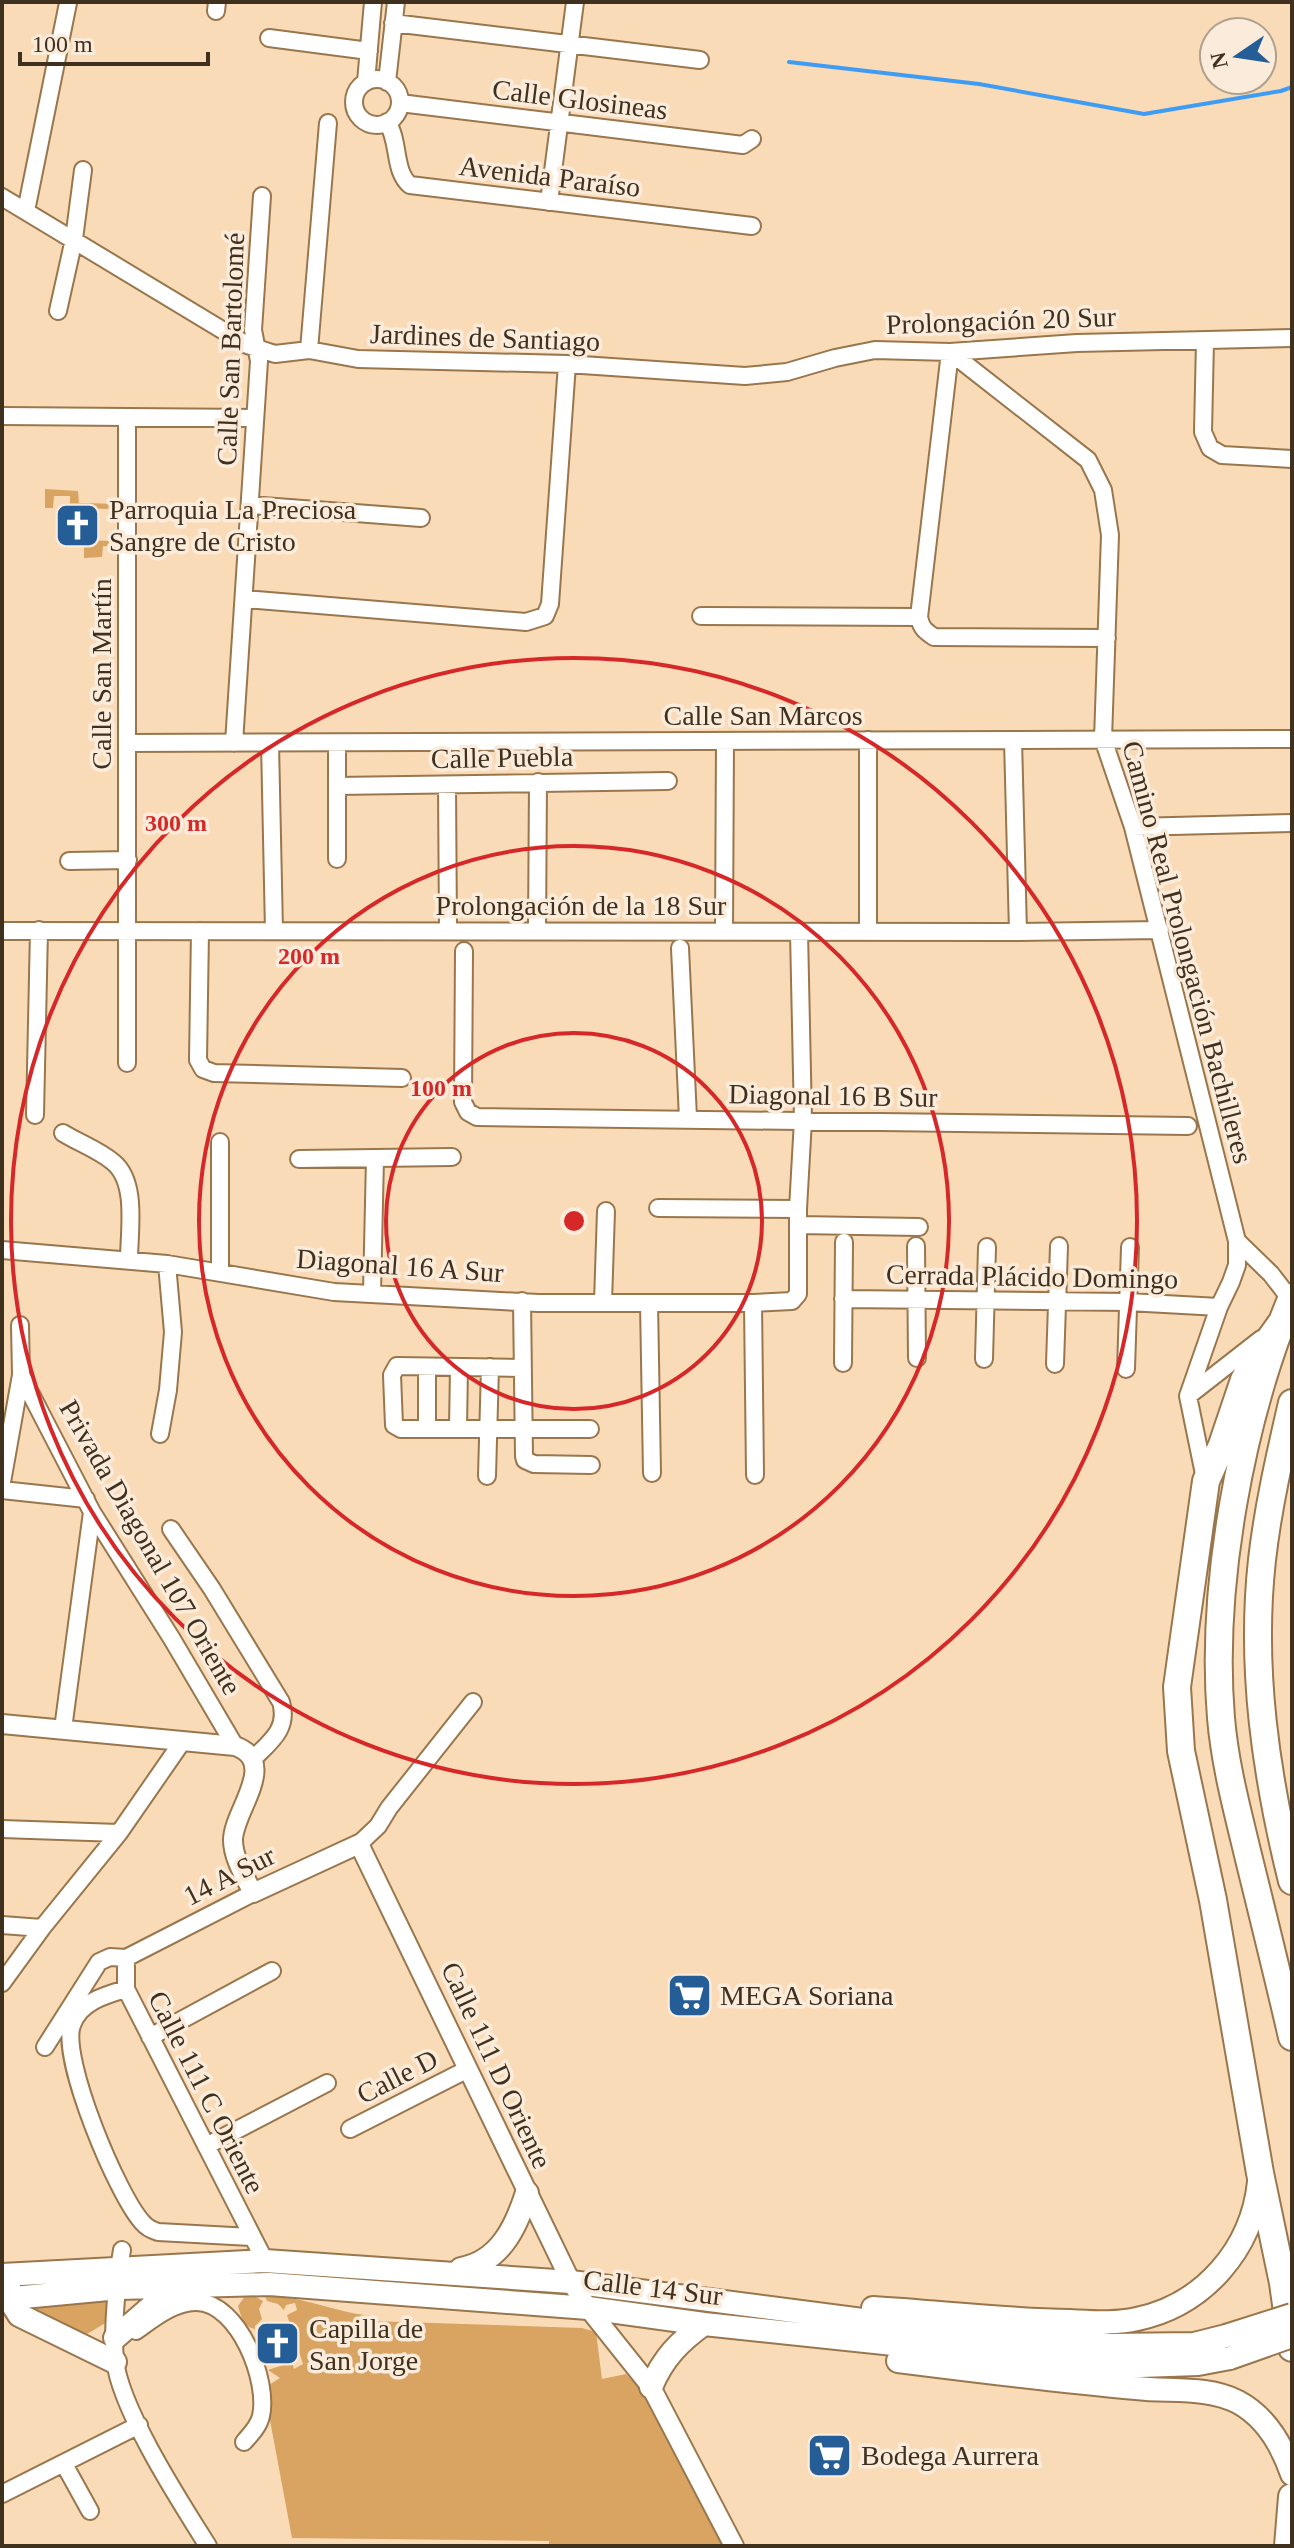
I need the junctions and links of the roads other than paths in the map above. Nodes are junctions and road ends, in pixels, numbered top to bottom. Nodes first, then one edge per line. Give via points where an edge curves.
1 (373, 2) edge
2 (396, 2) edge
3 (575, 2) edge
4 (68, 3) edge
5 (393, 23) junction
6 (269, 38) dead end
7 (570, 44) junction
8 (369, 51) junction
9 (700, 60) dead end
10 (366, 82) junction
11 (387, 82) junction
12 (400, 103) junction
13 (387, 122) junction
14 (328, 123) dead end
15 (560, 123) junction
16 (752, 139) dead end
17 (83, 170) dead end
18 (262, 196) dead end
19 (2, 197) edge
20 (549, 202) junction
21 (26, 211) junction
22 (752, 226) dead end
23 (74, 239) junction
24 (58, 311) dead end
25 (1292, 338) edge
26 (1205, 341) junction
27 (255, 347) junction
28 (309, 350) junction
29 (950, 352) junction
30 (567, 364) junction
31 (715, 375) joint
32 (2, 416) edge
33 (127, 417) junction
34 (255, 418) junction
35 (1292, 459) edge
36 (250, 505) junction
37 (421, 518) dead end
38 (244, 599) junction
39 (701, 616) dead end
40 (919, 617) junction
41 (1107, 638) junction
42 (1103, 739) junction
43 (1292, 739) edge
44 (868, 740) junction
45 (1013, 740) junction
46 (725, 741) junction
47 (127, 743) junction
48 (234, 743) junction
49 (270, 743) junction
50 (337, 743) junction
51 (668, 781) dead end
52 (538, 782) junction
53 (447, 785) junction
54 (337, 786) junction
55 (1292, 823) edge
56 (1133, 827) junction
57 (337, 859) dead end
58 (128, 860) junction
59 (69, 861) dead end
60 (39, 930) junction
61 (448, 930) junction
62 (1160, 930) junction
63 (2, 931) edge
64 (129, 931) junction
65 (200, 931) junction
66 (274, 931) junction
67 (537, 931) junction
68 (724, 931) junction
69 (868, 931) junction
70 (799, 932) junction
71 (1018, 932) junction
72 (680, 948) dead end
73 (464, 951) dead end
74 (127, 1063) dead end
75 (402, 1078) dead end
76 (35, 1115) dead end
77 (688, 1118) junction
78 (803, 1120) junction
79 (1188, 1126) dead end
80 (63, 1133) dead end
81 (220, 1142) dead end
82 (452, 1157) dead end
83 (375, 1158) junction
84 (299, 1159) dead end
85 (658, 1208) dead end
86 (606, 1211) dead end
87 (798, 1217) junction
88 (919, 1227) dead end
89 (1237, 1241) junction
90 (844, 1242) dead end
91 (916, 1246) dead end
92 (1059, 1246) dead end
93 (987, 1247) dead end
94 (1130, 1247) dead end
95 (2, 1250) edge
96 (129, 1260) junction
97 (167, 1264) junction
98 (220, 1272) junction
99 (372, 1293) junction
100 (843, 1299) junction
101 (915, 1299) junction
102 (1057, 1300) junction
103 (522, 1301) junction
104 (986, 1301) junction
105 (603, 1302) junction
106 (1128, 1302) junction
107 (649, 1303) junction
108 (753, 1303) junction
109 (1289, 1305) edge
110 (1219, 1307) junction
111 (20, 1325) dead end
112 (917, 1358) dead end
113 (984, 1359) dead end
114 (843, 1363) dead end
115 (1055, 1364) dead end
116 (427, 1367) junction
117 (459, 1367) junction
118 (490, 1367) junction
119 (522, 1368) junction
120 (1126, 1369) dead end
121 (21, 1375) junction
122 (1188, 1396) junction
123 (1292, 1403) edge
124 (489, 1427) junction
125 (522, 1427) junction
126 (458, 1428) junction
127 (427, 1429) junction
128 (590, 1429) dead end
129 (160, 1434) dead end
130 (591, 1465) dead end
131 (652, 1473) dead end
132 (755, 1475) dead end
133 (487, 1476) dead end
134 (1206, 1481) junction
135 (2, 1482) edge
136 (2, 1490) edge
137 (89, 1505) junction
138 (171, 1529) dead end
139 (473, 1702) dead end
140 (2, 1724) edge
141 (63, 1729) junction
142 (182, 1742) junction
143 (235, 1746) junction
144 (253, 1759) junction
145 (2, 1829) edge
146 (119, 1833) junction
147 (359, 1844) junction
148 (1292, 1881) edge
149 (253, 1893) junction
150 (2, 1925) edge
151 (42, 1928) junction
152 (118, 1958) junction
153 (272, 1971) dead end
154 (2, 1983) edge
155 (126, 1989) junction
156 (150, 2037) junction
157 (1292, 2037) edge
158 (45, 2047) dead end
159 (468, 2069) junction
160 (327, 2083) dead end
161 (350, 2129) dead end
162 (206, 2146) junction
163 (1260, 2173) junction
164 (527, 2193) junction
165 (251, 2237) junction
166 (265, 2261) junction
167 (120, 2268) junction
168 (449, 2271) junction
169 (5, 2274) edge
170 (571, 2282) junction
171 (184, 2285) junction
172 (5, 2299) edge
173 (814, 2314) junction
174 (595, 2315) junction
175 (1292, 2315) edge
176 (698, 2323) junction
177 (766, 2331) junction
178 (1292, 2336) edge
179 (924, 2338) junction
180 (1292, 2348) edge
181 (115, 2349) junction
182 (651, 2387) junction
183 (139, 2425) junction
184 (244, 2442) dead end
185 (64, 2464) junction
186 (1292, 2474) edge
187 (2, 2494) edge
188 (1292, 2497) edge
189 (90, 2511) dead end
190 (208, 2546) edge
191 (734, 2546) edge
192 (1288, 2546) edge

1 - 8 street
2 - 5 street
3 - 7 street
4 - 21 street
5 - 7 street
5 - 11 street
6 - 8 street
7 - 9 street
7 - 15 street
8 - 10 street
10 - 11 street
10 - 13 street via 354,99 357,113 367,123
11 - 12 street
12 - 13 street
12 - 15 street, Calle Glosineas
13 - 20 street, Avenida Paraíso via 402,175 410,185
14 - 28 street
15 - 16 street, Calle Glosineas via 743,145
15 - 20 street
17 - 23 street
18 - 27 street, Calle San Bartolomé
19 - 21 street
20 - 22 street, Avenida Paraíso
21 - 23 street
23 - 24 street
23 - 27 street
25 - 26 street, Prolongación 20 Sur
26 - 29 street, Prolongación 20 Sur
26 - 35 street via 1203,432 1210,448 1222,455
27 - 28 street, Jardines de Santiago via 275,354
27 - 34 street, Calle San Bartolomé
28 - 30 street, Jardines de Santiago via 389,361
29 - 31 street, Prolongación 20 Sur via 875,350 787,372
29 - 40 street
29 - 41 street, Camino Real Prolongación Bachilleres via 1077,450 1096,472 1110,535
30 - 31 street, Jardines de Santiago
30 - 38 street via 545,616 526,622
32 - 33 street
33 - 34 street
33 - 47 street, Calle San Martín
34 - 36 street, Calle San Bartolomé
36 - 37 street
36 - 38 street, Calle San Bartolomé
38 - 48 street, Calle San Bartolomé
39 - 40 street
40 - 41 street via 924,631 934,637
41 - 42 street, Camino Real Prolongación Bachilleres
42 - 43 street, Calle San Marcos
42 - 45 street, Calle San Marcos
42 - 56 street, Camino Real Prolongación Bachilleres
44 - 45 street, Calle San Marcos
44 - 46 street, Calle San Marcos
44 - 69 street
45 - 71 street
46 - 50 street, Calle San Marcos
46 - 68 street
47 - 48 street, Calle San Marcos
47 - 58 street, Calle San Martín
48 - 49 street, Calle San Marcos
49 - 50 street, Calle San Marcos
49 - 66 street
50 - 54 street
51 - 52 street, Calle Puebla
52 - 53 street, Calle Puebla
52 - 67 street
53 - 54 street, Calle Puebla
53 - 61 street
54 - 57 street
55 - 56 street
56 - 62 street, Camino Real Prolongación Bachilleres
58 - 59 street
58 - 64 street, Calle San Martín
60 - 63 street, Prolongación de la 18 Sur
60 - 64 street, Prolongación de la 18 Sur
60 - 76 street
61 - 66 street, Prolongación de la 18 Sur
61 - 67 street, Prolongación de la 18 Sur
62 - 71 street, Prolongación de la 18 Sur
62 - 89 street, Camino Real Prolongación Bachilleres
64 - 65 street, Prolongación de la 18 Sur
64 - 74 street, Calle San Martín
65 - 66 street, Prolongación de la 18 Sur
65 - 75 street via 198,1060 203,1069
67 - 68 street, Prolongación de la 18 Sur
68 - 70 street, Prolongación de la 18 Sur
69 - 70 street, Prolongación de la 18 Sur
69 - 71 street, Prolongación de la 18 Sur
70 - 78 street
72 - 77 street
73 - 77 street, Diagonal 16 B Sur via 463,1102 468,1112 477,1117
77 - 78 street, Diagonal 16 B Sur
78 - 79 street, Diagonal 16 B Sur
78 - 87 street
80 - 96 street via 113,1162 123,1175 129,1202
81 - 98 street
82 - 83 street
83 - 84 street
83 - 99 street
85 - 87 street
86 - 105 street
87 - 88 street
87 - 108 street, Diagonal 16 A Sur via 798,1294 788,1301
89 - 109 street via 1271,1274
89 - 110 street, Camino Real Prolongación Bachilleres via 1237,1265
90 - 100 street
91 - 101 street
92 - 102 street
93 - 104 street
94 - 106 street
95 - 96 street, Diagonal 16 A Sur
96 - 97 street, Diagonal 16 A Sur
97 - 98 street, Diagonal 16 A Sur
97 - 129 street via 173,1332
98 - 99 street, Diagonal 16 A Sur via 334,1292
99 - 103 street, Diagonal 16 A Sur
100 - 101 street, Cerrada Plácido Domingo
100 - 114 street
101 - 104 street, Cerrada Plácido Domingo
101 - 112 street
102 - 104 street, Cerrada Plácido Domingo
102 - 106 street, Cerrada Plácido Domingo
102 - 115 street
103 - 105 street, Diagonal 16 A Sur
103 - 119 street
104 - 113 street
105 - 107 street, Diagonal 16 A Sur
106 - 110 street, Cerrada Plácido Domingo
106 - 120 street
107 - 108 street, Diagonal 16 A Sur
107 - 131 street
108 - 132 street
109 - 122 street
109 - 134 highway via 1244,1380
109 - 157 highway via 1240,1468 1219,1625 1219,1673 1228,1771
110 - 122 street, Camino Real Prolongación Bachilleres
111 - 121 street
116 - 117 street
116 - 127 street
116 - 127 street via 397,1366 392,1375 396,1427
117 - 118 street
117 - 126 street
118 - 119 street
118 - 124 street
119 - 125 street
121 - 135 street
121 - 137 street, Privada Diagonal 107 Oriente
122 - 134 street
123 - 148 highway via 1266,1528 1258,1678 1269,1777
124 - 125 street
124 - 126 street
124 - 133 street
125 - 128 street
125 - 130 street via 529,1462
126 - 127 street
134 - 163 highway via 1177,1687 1178,1721
136 - 137 street
137 - 141 street
137 - 143 street, Privada Diagonal 107 Oriente
138 - 144 street via 281,1702 282,1728
139 - 147 street
140 - 141 street
141 - 142 street
142 - 143 street
142 - 146 street
143 - 144 street
144 - 149 street via 255,1773 233,1838
145 - 146 street
146 - 151 street
147 - 149 street, 14 A Sur
147 - 159 street, Calle 111 D Oriente
149 - 152 street, 14 A Sur
150 - 151 street
151 - 154 street
152 - 155 street, Calle 111 C Oriente
152 - 158 street via 99,1962
153 - 156 street
155 - 156 street, Calle 111 C Oriente
155 - 165 street via 86,2006 72,2024 70,2048 93,2125 129,2203 148,2228 158,2232
156 - 162 street, Calle 111 C Oriente
159 - 161 street, Calle D
159 - 164 street, Calle 111 D Oriente
160 - 162 street
162 - 165 street, Calle 111 C Oriente
163 - 173 main road via 1257,2201 1229,2261 1197,2293 1165,2311 1119,2322 855,2307
163 - 180 highway
164 - 168 main road via 516,2224 498,2249 472,2267
164 - 170 street, Calle 111 D Oriente
165 - 166 street, Calle 111 C Oriente
166 - 167 main road, Calle 14 Sur
166 - 168 main road, Calle 14 Sur
167 - 169 main road, Calle 14 Sur
167 - 171 main road, Calle 14 Sur
167 - 172 main road, Calle 14 Sur
167 - 181 street
168 - 170 main road, Calle 14 Sur
169 - 172 main road
170 - 173 main road, Calle 14 Sur
170 - 174 street, Calle 111 D Oriente
171 - 174 main road, Calle 14 Sur via 269,2284
171 - 181 main road via 152,2306
172 - 181 main road via 19,2315
173 - 179 main road, Calle 14 Sur
174 - 176 main road, Calle 14 Sur
174 - 182 street, Calle 111 D Oriente
175 - 179 main road, Calle 14 Sur, bridge via 1194,2344
176 - 177 main road, Calle 14 Sur
176 - 182 main road via 672,2351
177 - 179 main road, Calle 14 Sur
177 - 186 main road via 796,2347 1228,2397 1265,2423
178 - 179 main road, Calle 14 Sur, bridge via 1198,2364 1111,2367
181 - 183 street via 124,2394
181 - 184 street via 176,2307 198,2301 217,2309 245,2340 261,2382 260,2420
182 - 191 street, Calle 111 D Oriente
183 - 185 street
183 - 190 street
185 - 187 street
185 - 189 street
188 - 192 highway

